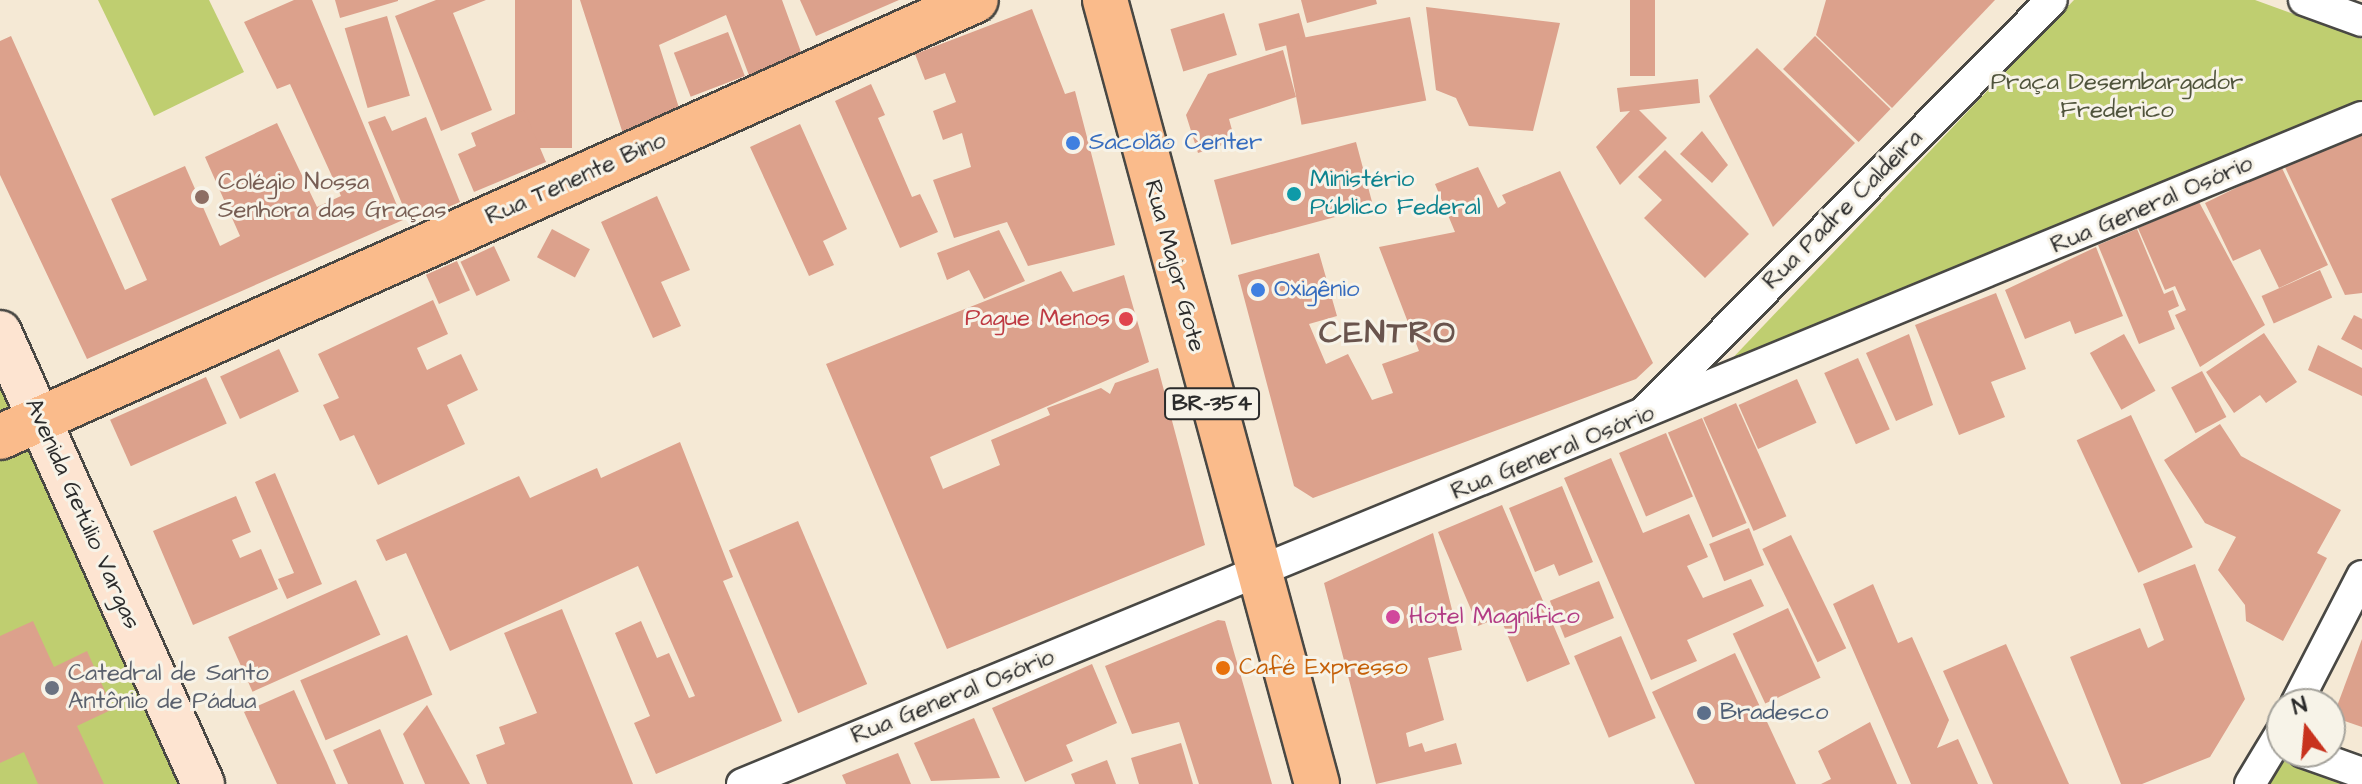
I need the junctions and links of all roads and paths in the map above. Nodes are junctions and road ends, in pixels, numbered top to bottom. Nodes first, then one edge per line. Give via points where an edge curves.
1 (976, 0) edge
2 (2052, 0) edge
3 (2304, 0) edge
4 (1107, 12) edge
5 (2362, 21) edge
6 (2362, 117) edge
7 (0, 332) edge
8 (0, 388) edge
9 (39, 418) junction
10 (1635, 421) junction
11 (0, 437) edge
12 (1258, 573) junction
13 (2362, 576) edge
14 (2304, 688) edge
15 (2266, 765) edge
16 (203, 784) edge
17 (742, 784) edge
18 (1317, 784) edge
19 (2250, 784) edge

1 - 9 main road, Rua Tenente Bino
2 - 10 street, Rua Padre Caldeira
3 - 5 street
4 - 12 main road, Rua Major Gote / BR-354
6 - 10 street, Rua General Osório
7 - 9 street, Avenida Getúlio Vargas
8 - 9 street
9 - 11 main road, Rua Tenente Bino
9 - 16 street, Avenida Getúlio Vargas
10 - 12 street, Rua General Osório
12 - 17 street, Rua General Osório
12 - 18 main road, Rua Major Gote / BR-354
13 - 14 street
15 - 19 street

